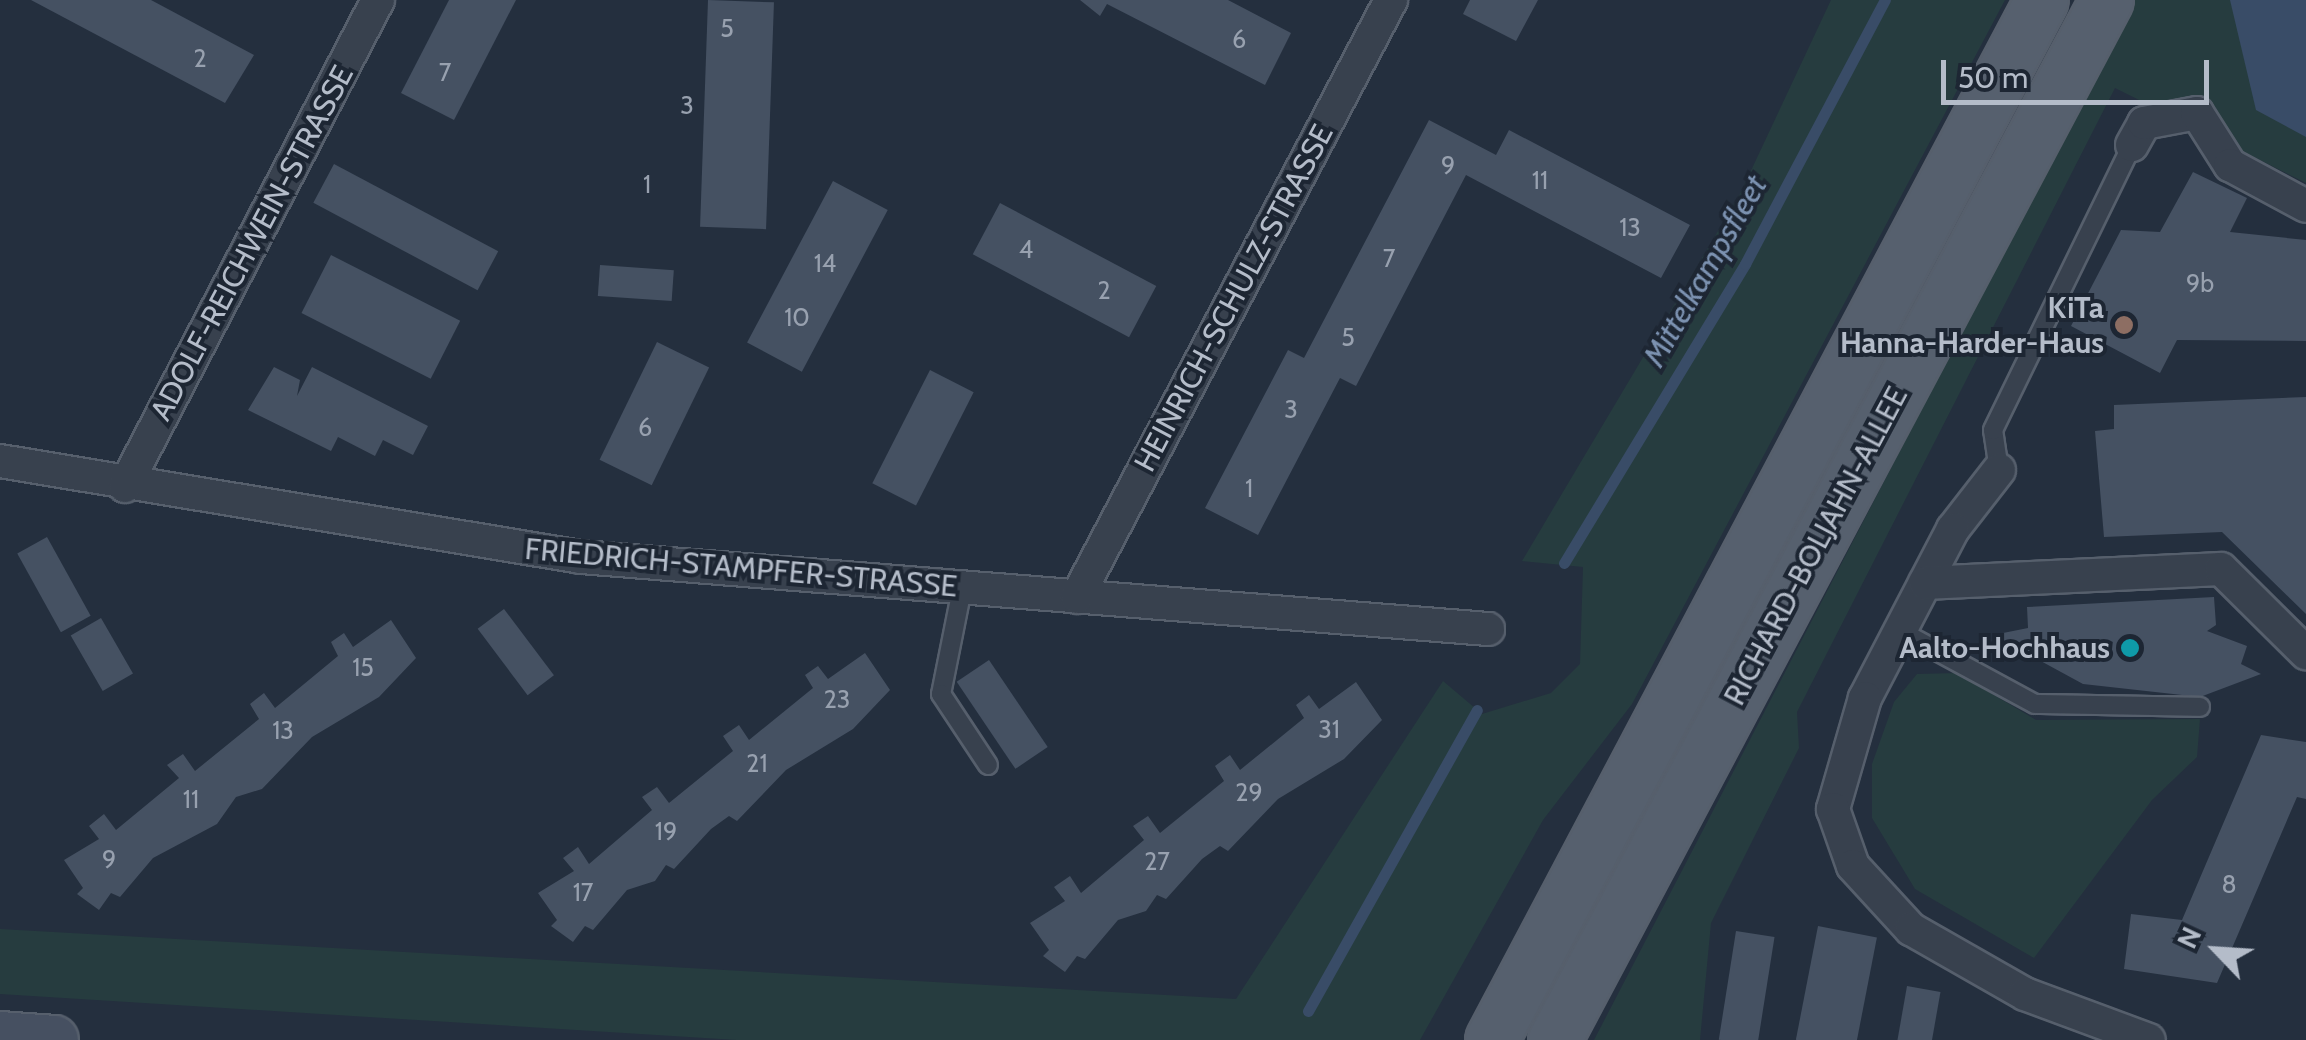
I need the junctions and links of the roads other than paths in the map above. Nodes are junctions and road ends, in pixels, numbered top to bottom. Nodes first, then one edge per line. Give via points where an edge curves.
1 (378, 0) edge
2 (1391, 0) edge
3 (2042, 0) edge
4 (2108, 0) edge
5 (2132, 145) joint
6 (2306, 206) edge
7 (0, 461) edge
8 (1999, 470) joint
9 (125, 486) junction
10 (1925, 583) junction
11 (962, 590) junction
12 (1077, 597) junction
13 (1488, 629) dead end
14 (1900, 631) junction
15 (2306, 653) edge
16 (2200, 708) dead end
17 (988, 764) dead end
18 (0, 1036) edge
19 (54, 1040) edge
20 (1492, 1040) edge
21 (1555, 1040) edge
22 (2149, 1040) edge

1 - 9 street, ADOLF-REICHWEIN-STRASSE
2 - 12 street, HEINRICH-SCHULZ-STRASSE
3 - 20 main road, RICHARD-BOLJAHN-ALLEE
4 - 21 main road, RICHARD-BOLJAHN-ALLEE
5 - 6 street via 2144,123 2198,114 2230,165
5 - 8 lane via 1993,430
7 - 9 street, FRIEDRICH-STAMPFER-STRASSE
8 - 10 street
9 - 11 street, FRIEDRICH-STAMPFER-STRASSE via 580,557
10 - 14 street
10 - 15 street via 2222,569
11 - 12 street, FRIEDRICH-STAMPFER-STRASSE
11 - 17 lane via 941,694
12 - 13 street, FRIEDRICH-STAMPFER-STRASSE
14 - 16 lane via 2035,704
14 - 22 street via 1865,698 1833,809 1853,866 1910,929 1985,974
18 - 19 street

